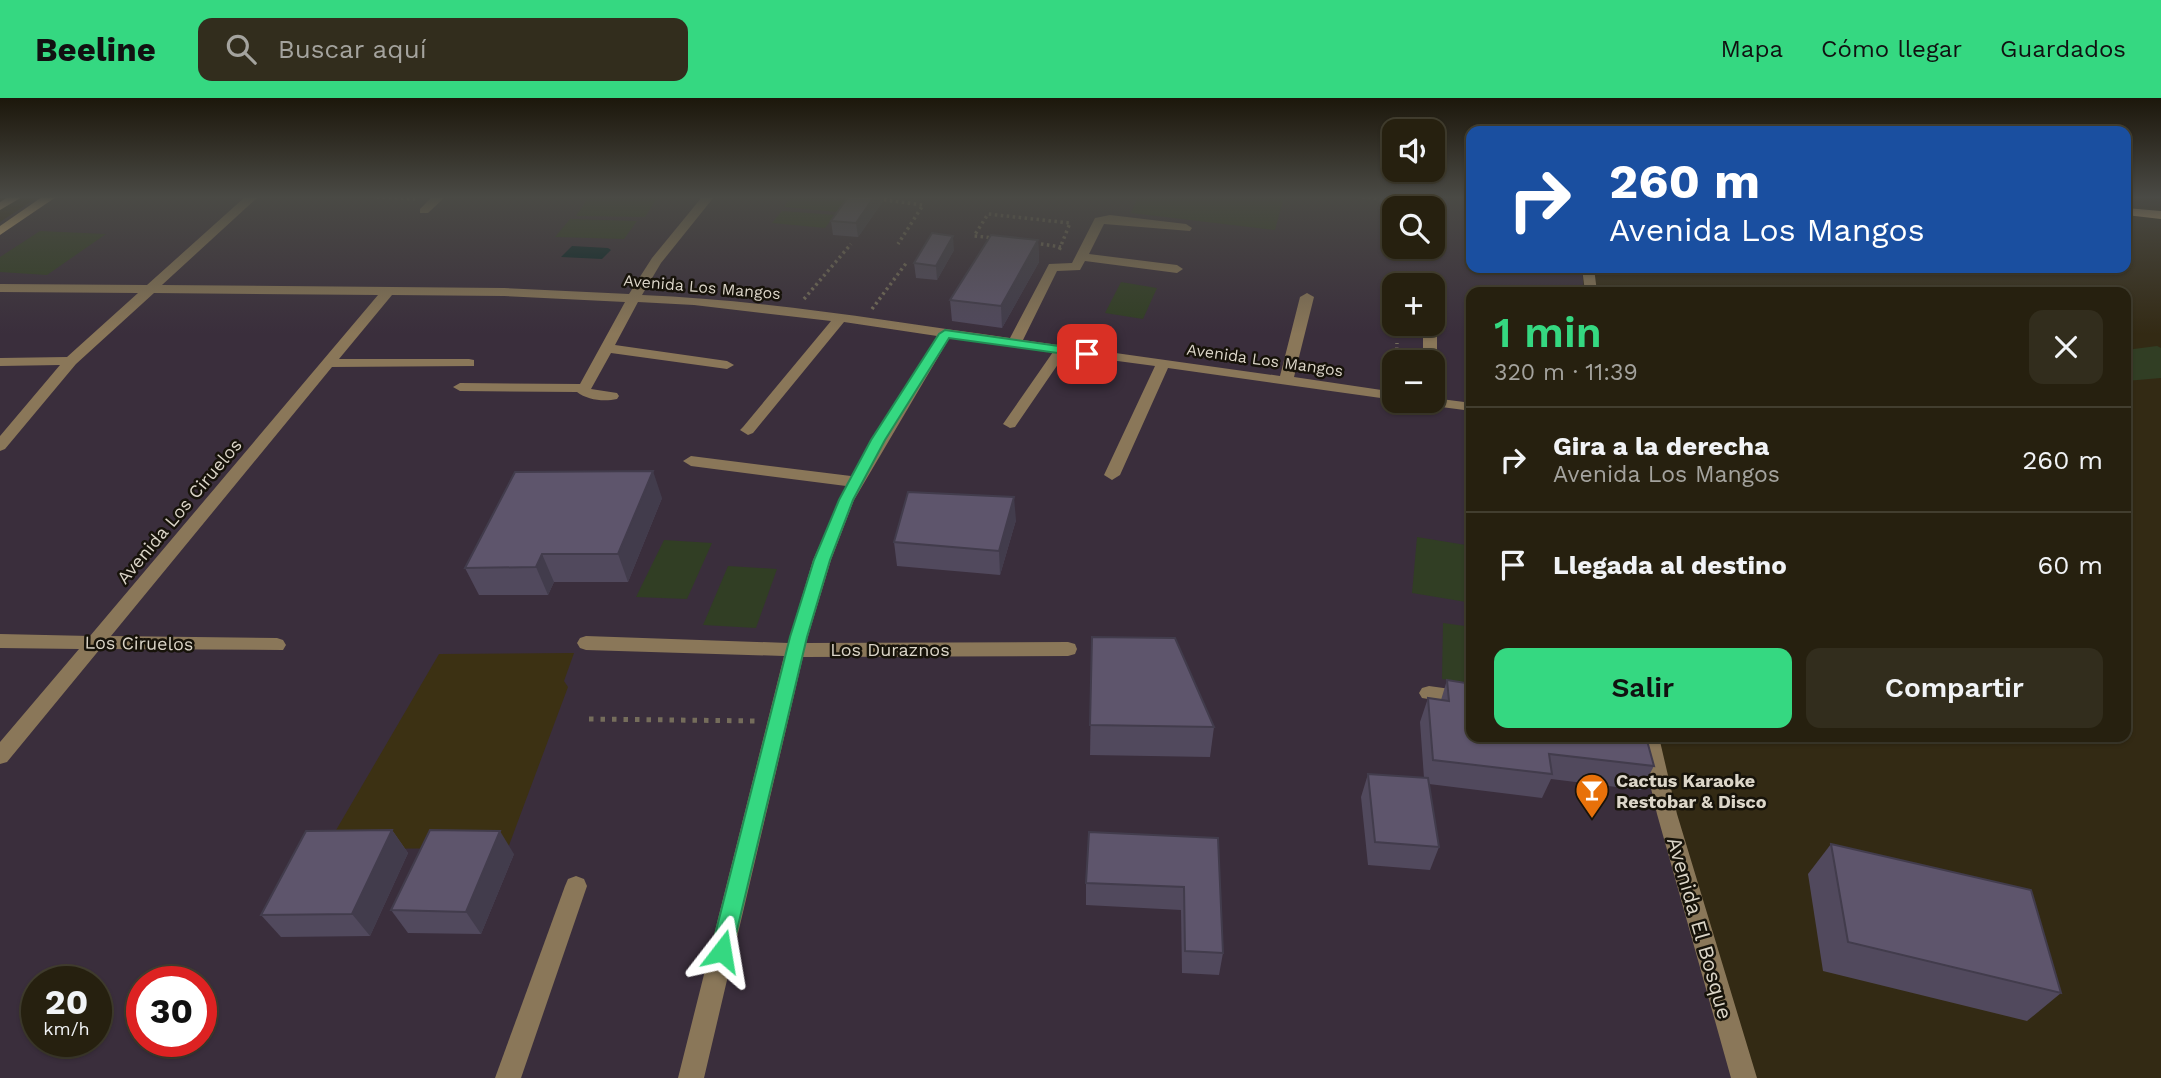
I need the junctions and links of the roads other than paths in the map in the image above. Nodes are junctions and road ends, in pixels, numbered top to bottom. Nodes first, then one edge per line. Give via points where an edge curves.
1 (201, 243) edge
2 (671, 243) edge
3 (1088, 243) edge
4 (1081, 257) junction
5 (1177, 269) dead end
6 (0, 288) edge
7 (148, 290) junction
8 (388, 291) junction
9 (634, 297) junction
10 (1307, 297) dead end
11 (841, 318) junction
12 (945, 334) junction
13 (1014, 344) junction
14 (607, 348) junction
15 (1061, 350) junction
16 (71, 361) junction
17 (0, 362) edge
18 (329, 363) junction
19 (469, 363) dead end
20 (1163, 364) junction
21 (727, 365) dead end
22 (1286, 381) junction
23 (460, 387) dead end
24 (585, 388) junction
25 (1382, 394) edge
26 (612, 396) dead end
27 (1445, 403) edge
28 (1466, 406) edge
29 (1010, 424) dead end
30 (748, 430) dead end
31 (0, 446) edge
32 (691, 461) dead end
33 (1112, 475) dead end
34 (855, 482) junction
35 (0, 641) edge
36 (95, 642) junction
37 (586, 643) dead end
38 (277, 645) dead end
39 (1068, 649) dead end
40 (794, 650) junction
41 (1429, 693) dead end
42 (1466, 698) edge
43 (1649, 742) edge
44 (0, 756) edge
45 (576, 886) dead end
46 (508, 1078) edge
47 (691, 1078) edge
48 (1744, 1078) edge

1 - 7 street
2 - 9 street
3 - 4 street
4 - 5 street
4 - 13 street via 1076,267 1053,267
6 - 7 street, Avenida Los Mangos
7 - 8 street, Avenida Los Mangos
7 - 16 street
8 - 9 street, Avenida Los Mangos
8 - 18 street, Avenida Los Ciruelos
9 - 11 street, Avenida Los Mangos
9 - 14 street
10 - 22 street
11 - 12 street, Avenida Los Mangos
11 - 30 street
12 - 13 street, Avenida Los Mangos
12 - 34 street
13 - 15 street, Avenida Los Mangos
14 - 21 street
14 - 24 street
15 - 20 street, Avenida Los Mangos
15 - 29 street
16 - 17 street
16 - 31 street
18 - 19 street
18 - 36 street, Avenida Los Ciruelos
20 - 22 street, Avenida Los Mangos
20 - 33 street
22 - 25 street, Avenida Los Mangos
23 - 24 street
24 - 26 street via 589,394
27 - 28 street
32 - 34 street
34 - 40 street via 822,560
35 - 36 street, Los Ciruelos
36 - 38 street, Los Ciruelos
36 - 44 street, Avenida Los Ciruelos
37 - 40 street, Los Duraznos
39 - 40 street, Los Duraznos
40 - 47 street
41 - 42 street
43 - 48 street, Avenida El Bosque
45 - 46 street

